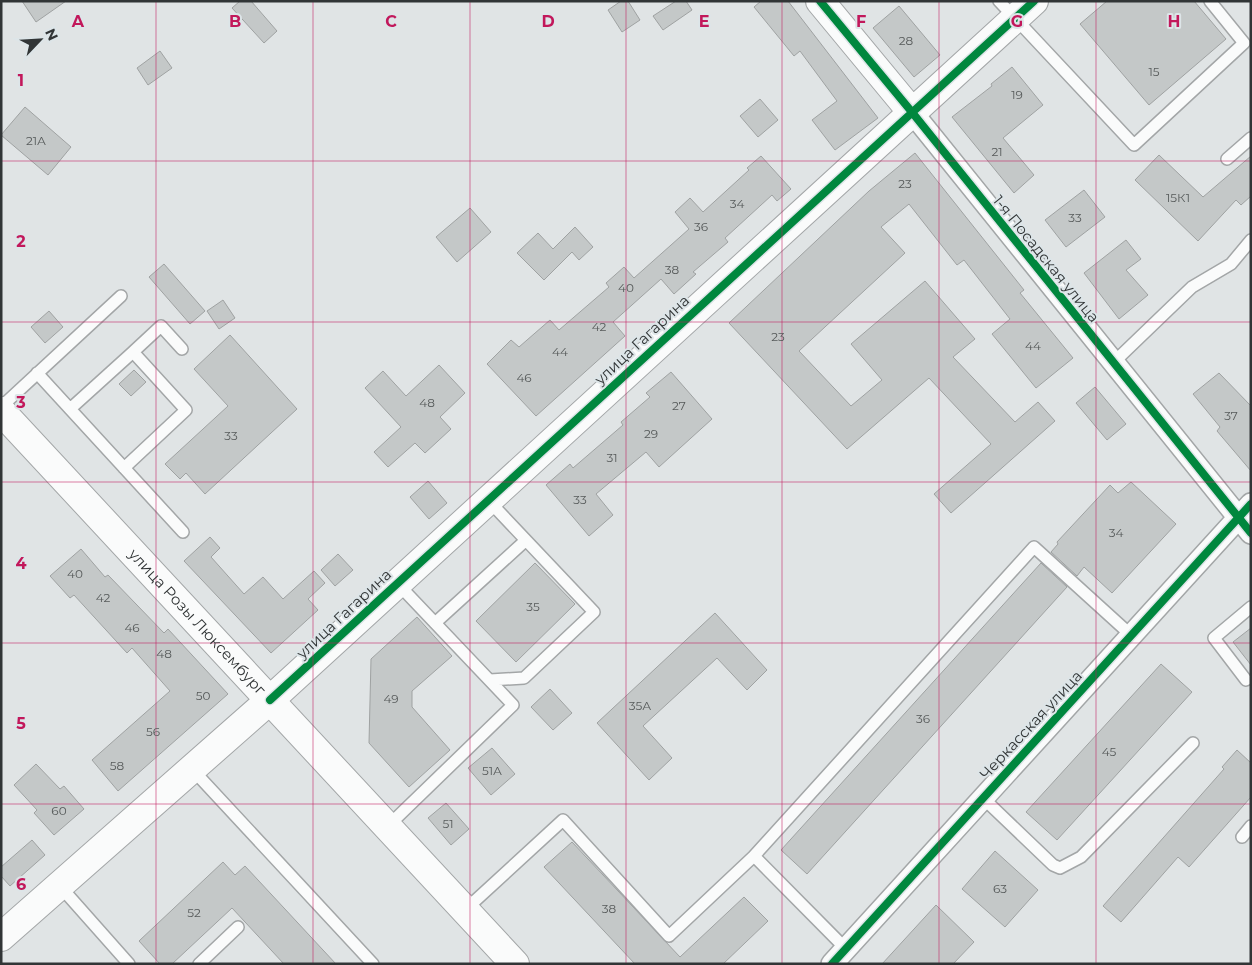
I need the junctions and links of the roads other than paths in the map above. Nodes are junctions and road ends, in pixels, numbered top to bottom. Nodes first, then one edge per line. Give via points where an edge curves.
1 (820, 1) edge
2 (1034, 1) edge
3 (1210, 1) edge
4 (1007, 10) edge
5 (911, 111) junction
6 (1251, 138) edge
7 (1227, 159) dead end
8 (1250, 242) edge
9 (121, 296) dead end
10 (182, 349) dead end
11 (133, 352) junction
12 (1112, 364) junction
13 (37, 373) junction
14 (1, 407) edge
15 (70, 409) junction
16 (1, 411) edge
17 (124, 468) junction
18 (488, 500) junction
19 (1247, 518) edge
20 (183, 532) dead end
21 (525, 541) junction
22 (397, 583) junction
23 (1251, 607) edge
24 (435, 622) junction
25 (1132, 636) junction
26 (490, 680) junction
27 (1246, 680) dead end
28 (270, 700) junction
29 (1193, 743) dead end
30 (192, 769) junction
31 (983, 798) junction
32 (1251, 826) edge
33 (387, 827) junction
34 (1242, 837) dead end
35 (754, 856) junction
36 (59, 885) junction
37 (465, 910) junction
38 (238, 927) dead end
39 (1, 938) edge
40 (838, 956) edge
41 (129, 964) edge
42 (199, 964) edge
43 (373, 964) edge
44 (515, 964) edge

1 - 5 street, 1-я Посадская улица
2 - 4 street, улица Гагарина
3 - 4 lane via 1244,43 1134,145
4 - 5 street, улица Гагарина
5 - 12 street, 1-я Посадская улица
5 - 18 street, улица Гагарина
6 - 7 lane
8 - 12 lane via 1224,269 1192,287
9 - 13 lane
10 - 11 lane via 161,326
11 - 15 lane
11 - 17 lane via 186,410
12 - 19 street, 1-я Посадская улица
13 - 14 lane
13 - 15 lane
15 - 17 lane
16 - 28 street, улица Розы Люксембург
17 - 20 lane
18 - 21 lane
18 - 22 street, улица Гагарина
19 - 25 street, Черкасская улица
21 - 24 lane
21 - 26 lane via 594,612 524,678
22 - 24 lane
22 - 28 street, улица Гагарина
23 - 27 lane via 1214,638
24 - 26 lane
25 - 31 street, Черкасская улица
25 - 35 lane via 1034,547
26 - 33 lane via 513,704
28 - 30 street, улица Гагарина
28 - 33 street, улица Розы Люксембург
29 - 31 lane via 1081,857 1060,868
30 - 36 street, улица Гагарина
30 - 43 lane
31 - 40 street, Черкасская улица
32 - 34 lane
33 - 37 street, улица Розы Люксембург
35 - 37 lane via 669,936 563,820
35 - 40 lane
36 - 39 street, улица Гагарина
36 - 41 lane
37 - 44 street, улица Розы Люксембург
38 - 42 lane

